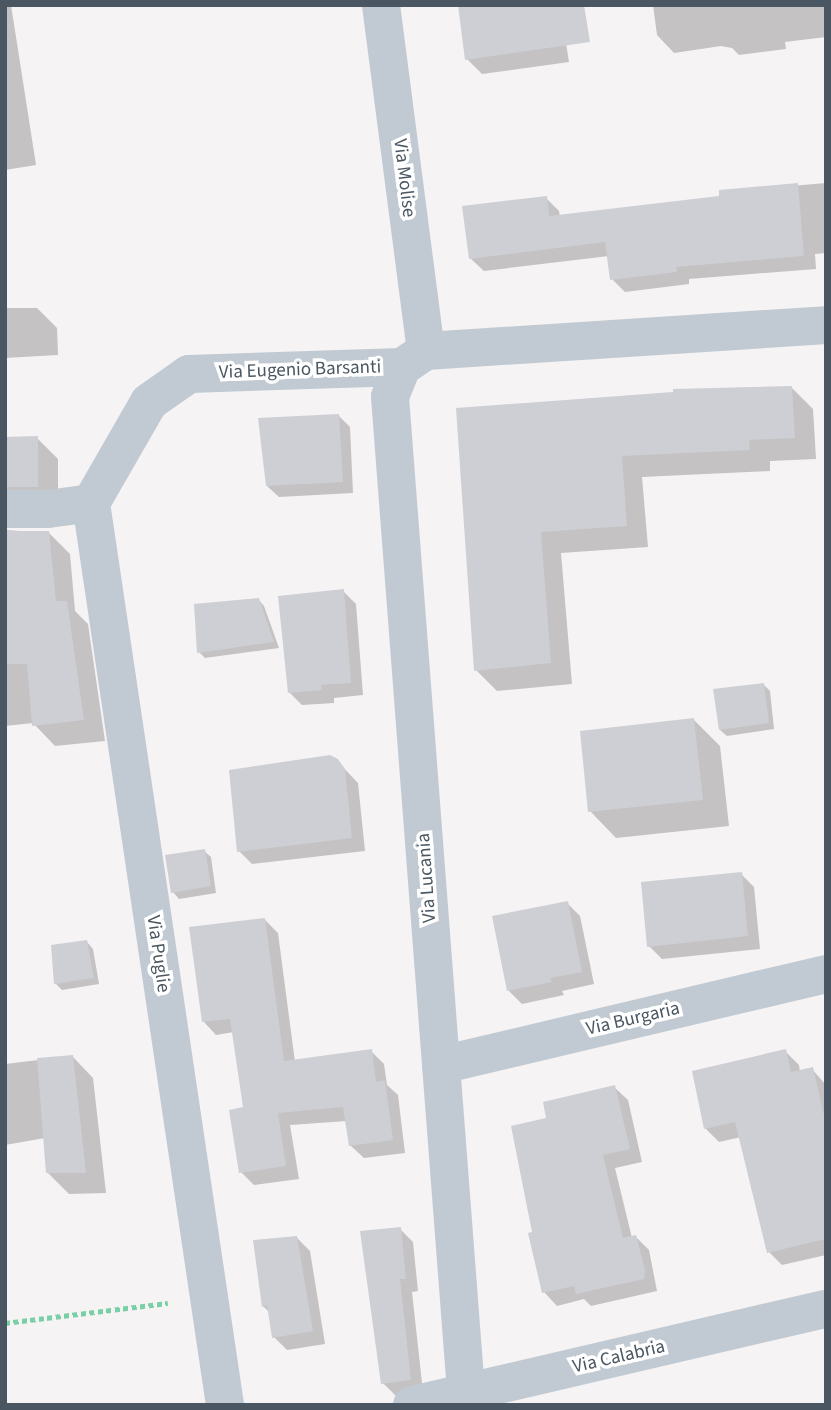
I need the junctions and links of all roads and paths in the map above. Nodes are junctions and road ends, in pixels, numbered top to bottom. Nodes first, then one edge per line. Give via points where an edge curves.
1 (382, 5) edge
2 (826, 325) edge
3 (414, 359) junction
4 (91, 503) junction
5 (5, 509) edge
6 (826, 974) edge
7 (441, 1065) junction
8 (209, 1298) junction
9 (826, 1309) edge
10 (5, 1323) edge
11 (466, 1392) junction
12 (225, 1405) edge
13 (412, 1405) edge

1 - 3 street, Via Molise
2 - 3 street, Via Eugenio Barsanti
3 - 4 street, Via Eugenio Barsanti via 189,374 149,402
3 - 7 street, Via Lucania via 390,397
4 - 5 street
4 - 8 street, Via Puglie
6 - 7 street, Via Burgaria
7 - 11 street, Via Lucania
8 - 10 path
8 - 12 street, Via Puglie
9 - 11 street, Via Calabria
11 - 13 street, Via Calabria

